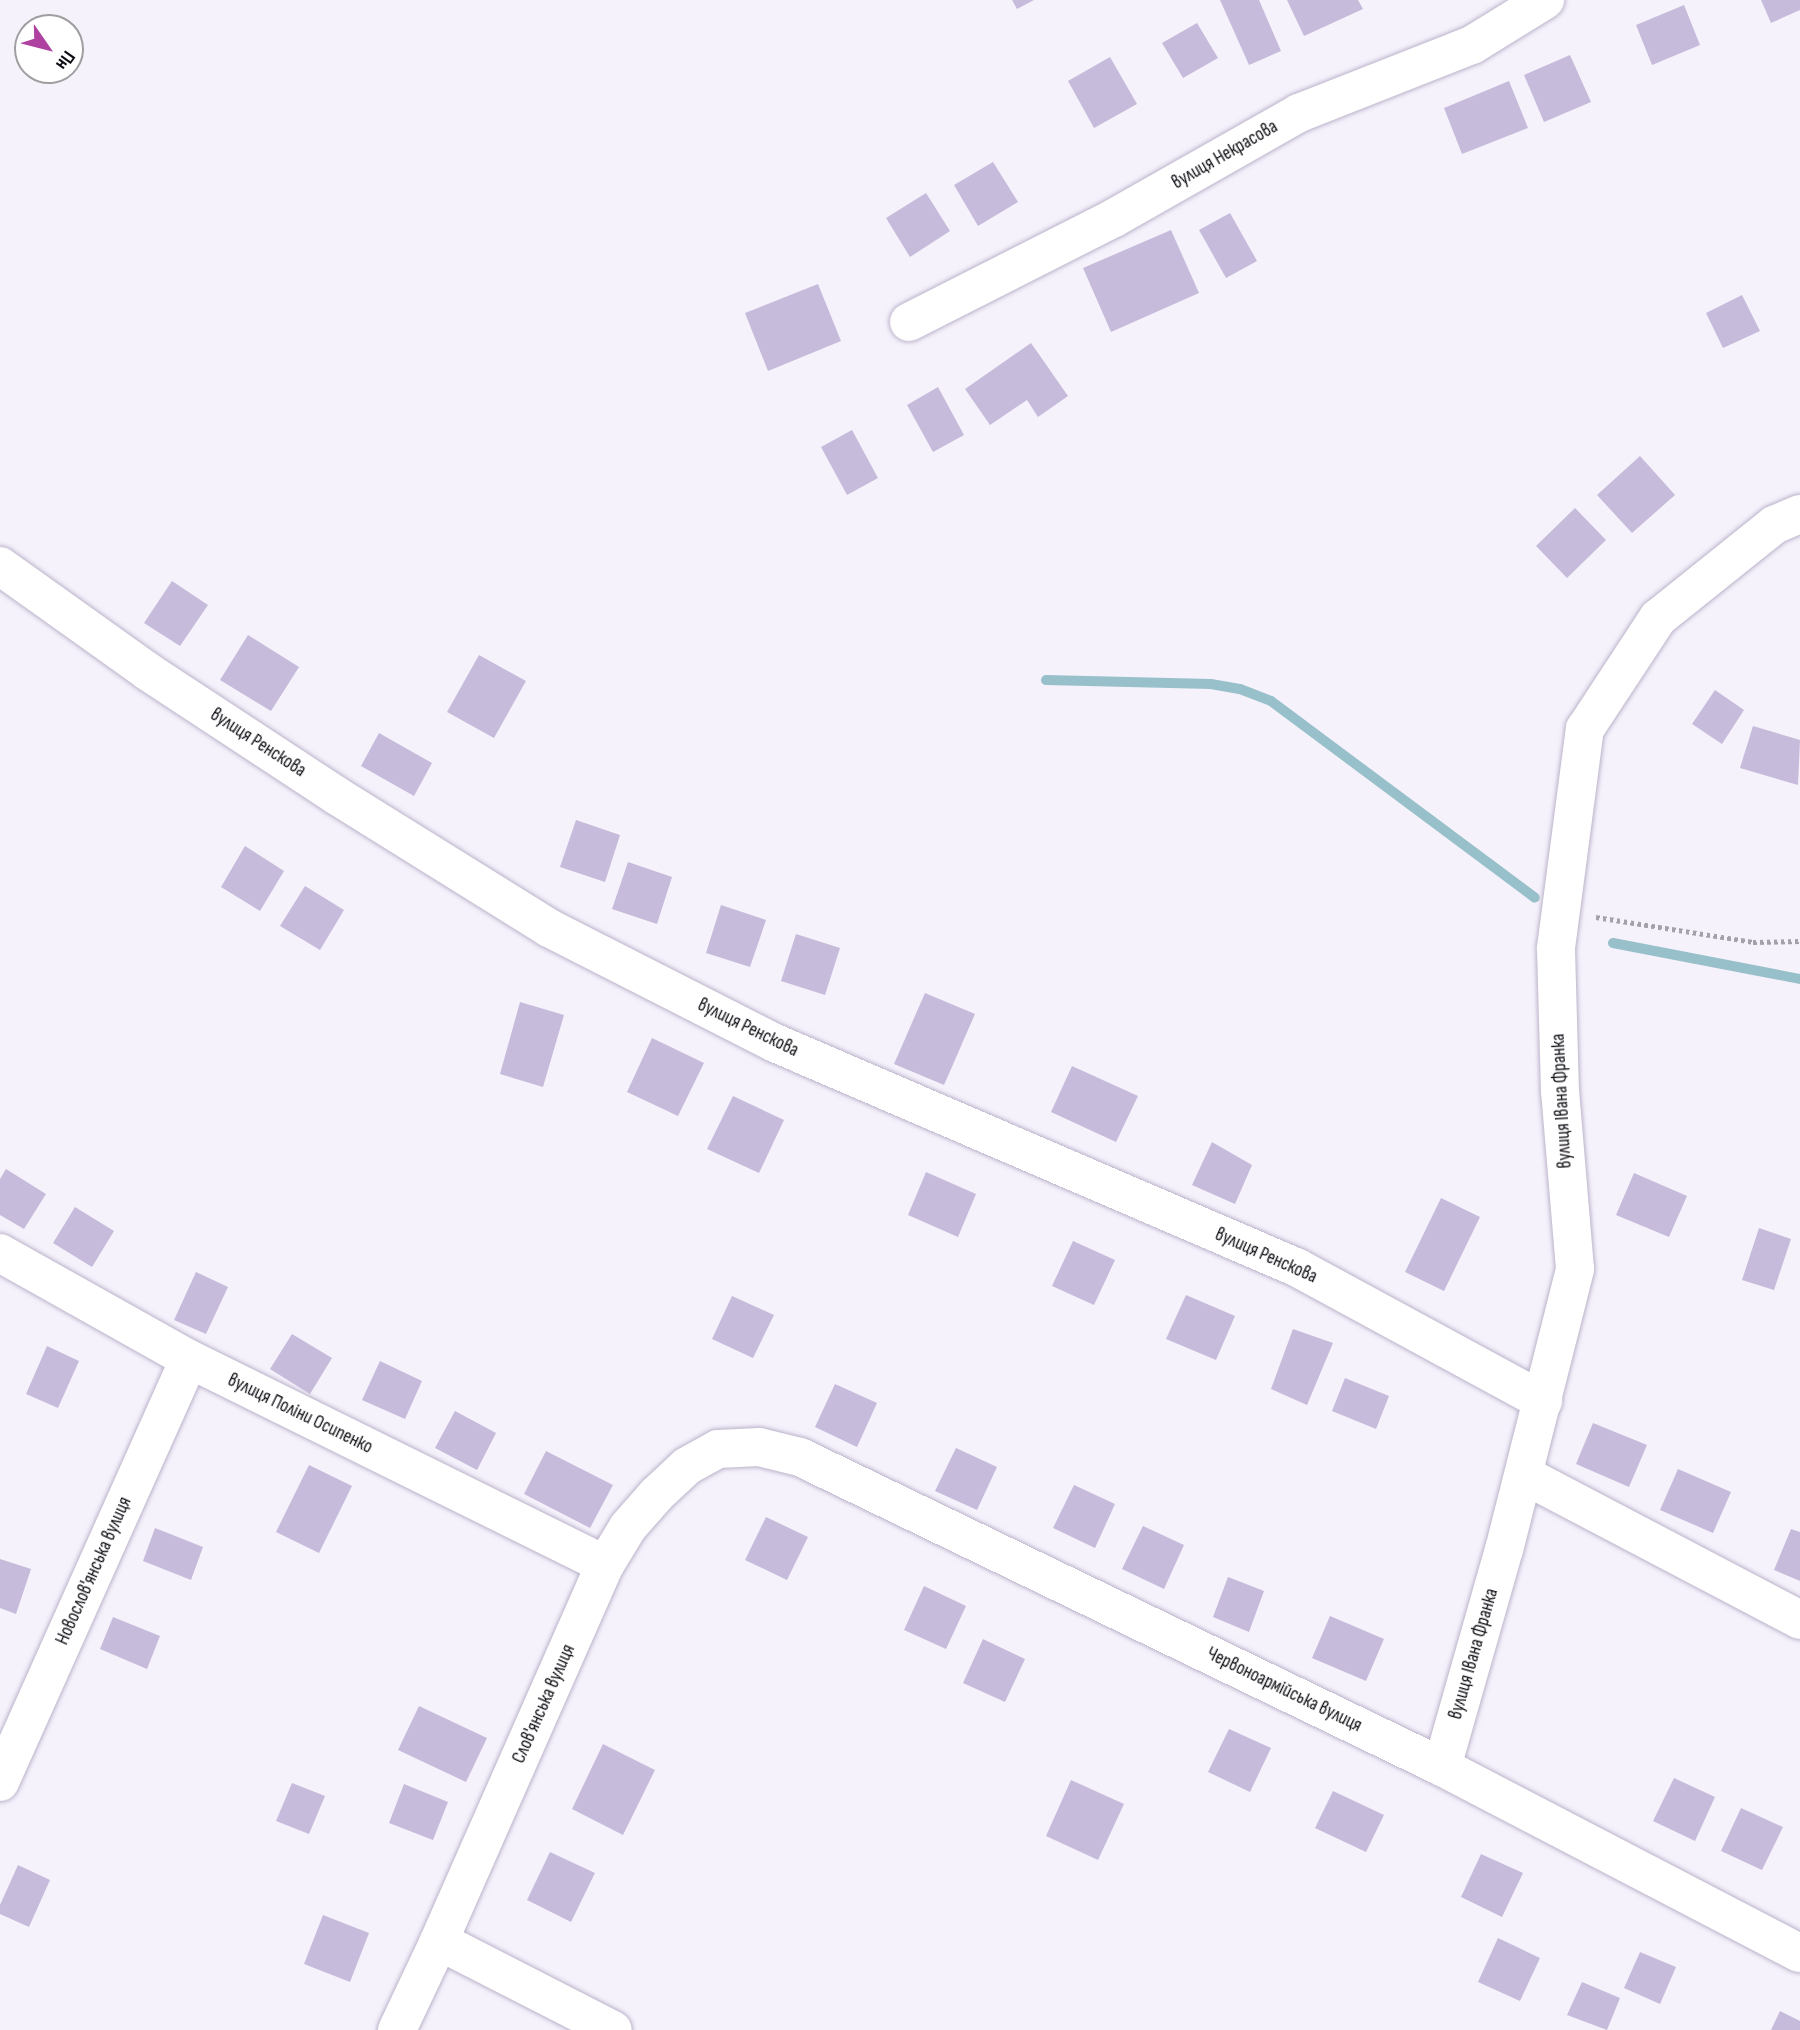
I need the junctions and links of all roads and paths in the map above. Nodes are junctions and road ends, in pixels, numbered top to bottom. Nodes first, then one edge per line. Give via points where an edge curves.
1 (1545, 0) edge
2 (909, 322) dead end
3 (1800, 514) edge
4 (0, 566) edge
5 (1561, 913) junction
6 (1800, 941) edge
7 (0, 1253) edge
8 (190, 1359) junction
9 (1543, 1401) junction
10 (759, 1447) joint
11 (1524, 1475) junction
12 (605, 1565) junction
13 (1800, 1620) edge
14 (1442, 1767) junction
15 (0, 1782) edge
16 (439, 1941) junction
17 (1800, 1953) edge
18 (397, 2030) edge
19 (613, 2030) edge

1 - 2 street, вулиця Некрасова via 1472,45 1299,113 1114,218
3 - 5 street, вулиця Івана Франка via 1774,525 1658,618 1585,729
4 - 9 street, вулиця Ренскова via 147,671 550,928 775,1043 1298,1268
5 - 6 path via 1753,942
5 - 9 street, вулиця Івана Франка via 1556,948 1560,1092 1575,1269
7 - 8 street, вулиця Поліни Осипенко
8 - 12 street, вулиця Поліни Осипенко
8 - 15 street, Новослов'янська вулиця
9 - 11 street, вулиця Івана Франка
10 - 12 street, Слов'янська вулиця via 718,1449 687,1466 628,1527
10 - 14 street, Червоноармійська вулиця via 800,1457
11 - 13 street
11 - 14 street, вулиця Івана Франка
12 - 16 street, Слов'янська вулиця
14 - 17 street, Червоноармійська вулиця
16 - 18 street, Слов'янська вулиця
16 - 19 street

